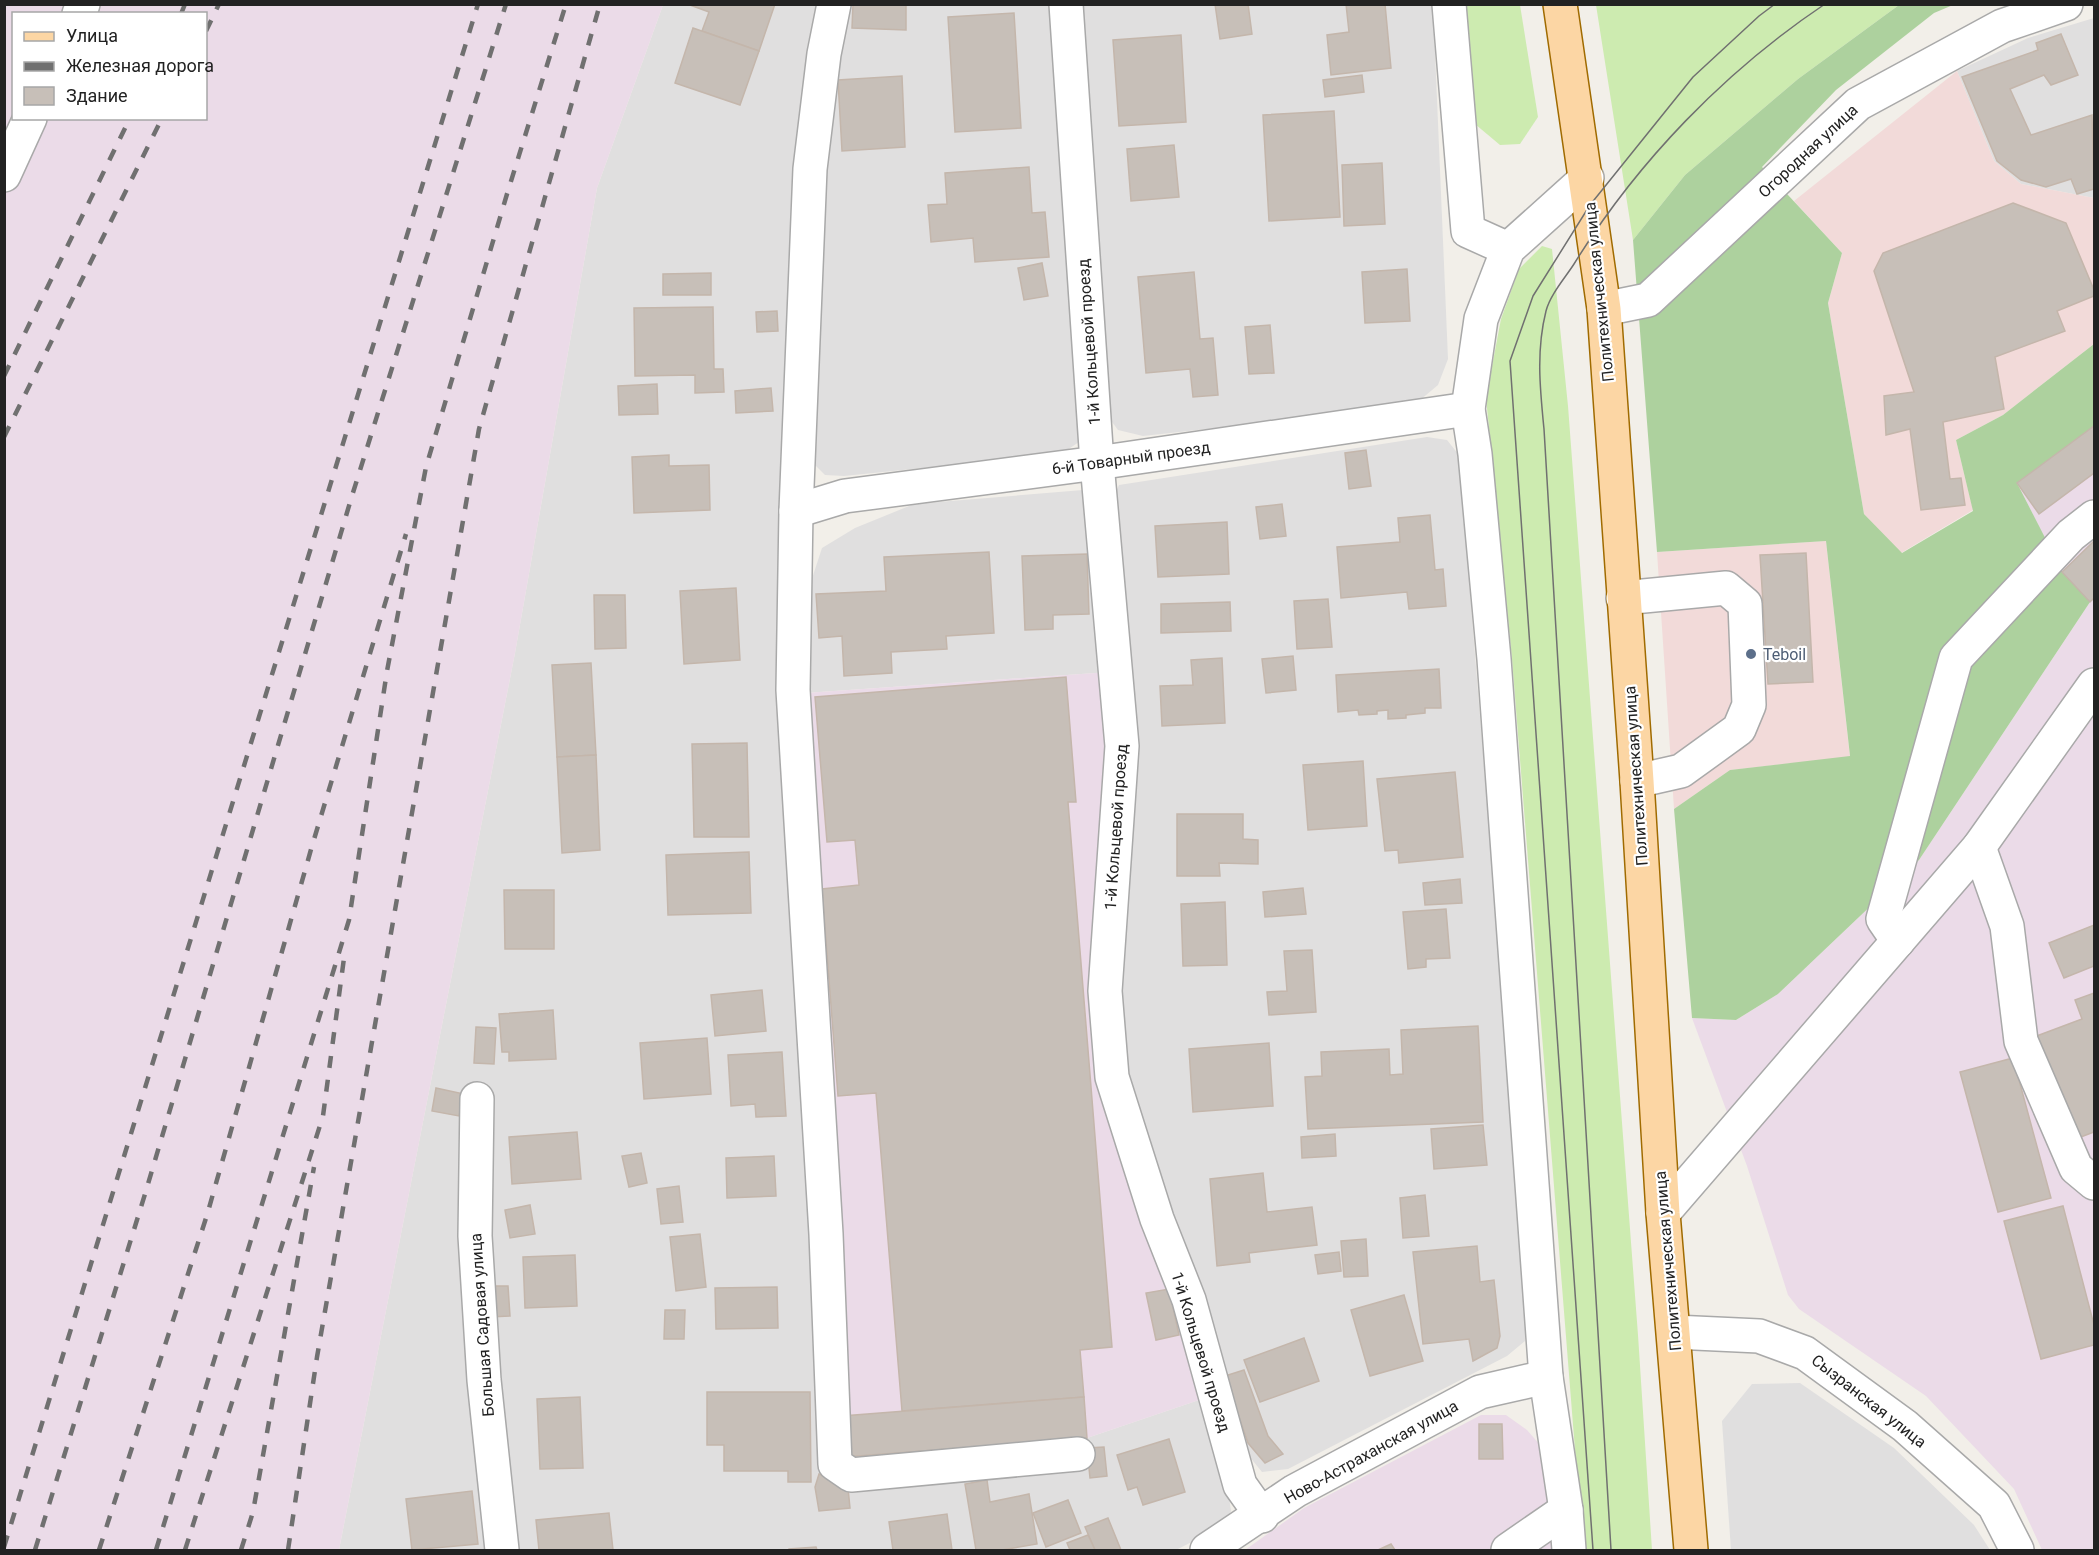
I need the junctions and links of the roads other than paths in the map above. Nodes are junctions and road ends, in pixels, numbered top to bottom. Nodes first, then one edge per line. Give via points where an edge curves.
1 (834, 4) edge
2 (1066, 4) edge
3 (1449, 4) edge
4 (1560, 4) edge
5 (2066, 4) edge
6 (29, 120) edge
7 (4, 174) edge
8 (1587, 178) junction
9 (1508, 249) junction
10 (1604, 309) junction
11 (1468, 409) junction
12 (1097, 463) junction
13 (796, 511) junction
14 (2094, 517) edge
15 (1623, 598) junction
16 (2094, 685) edge
17 (1637, 781) junction
18 (1979, 847) junction
19 (1898, 941) junction
20 (477, 1099) dead end
21 (2094, 1183) edge
22 (1663, 1213) junction
23 (1674, 1332) junction
24 (1546, 1377) junction
25 (1078, 1454) dead end
26 (1566, 1510) junction
27 (1262, 1516) junction
28 (502, 1551) edge
29 (1207, 1551) edge
30 (1508, 1551) edge
31 (1569, 1551) edge
32 (1691, 1551) edge
33 (2017, 1551) edge

1 - 13 street via 810,169
2 - 12 street, 1-й Кольцевой проезд
3 - 9 street via 1468,231
4 - 8 main road, Политехническая улица
5 - 10 street, Огородная улица via 2002,26 1858,104 1648,300
6 - 7 street
8 - 9 street
8 - 10 main road, Политехническая улица
9 - 11 street via 1481,319
10 - 15 main road, Политехническая улица
11 - 12 street, 6-й Товарный проезд
11 - 24 street via 1494,659
12 - 13 street, 6-й Товарный проезд via 845,496
12 - 27 street, 1-й Кольцевой проезд via 1122,746 1104,991 1112,1077 1156,1219 1189,1300 1240,1485
13 - 25 street via 793,690 826,1234 835,1464 851,1475
14 - 19 street via 2071,535 1956,658 1882,919
15 - 17 main road, Политехническая улица
15 - 17 street via 1726,588 1745,604 1749,705 1739,729 1681,771
16 - 18 street
17 - 22 main road, Политехническая улица
18 - 19 street
18 - 21 street via 2007,926 2021,1041 2076,1168
19 - 22 street
20 - 28 street, Большая Садовая улица via 475,1236 484,1380
22 - 23 main road, Политехническая улица
23 - 32 main road, Политехническая улица
23 - 33 street, Сызранская улица via 1759,1336 1805,1353 1905,1426 1994,1505
24 - 26 street
24 - 27 street, Ново-Астраханская улица via 1480,1392 1295,1491
26 - 30 street
26 - 31 street
27 - 29 street, Ново-Астраханская улица

